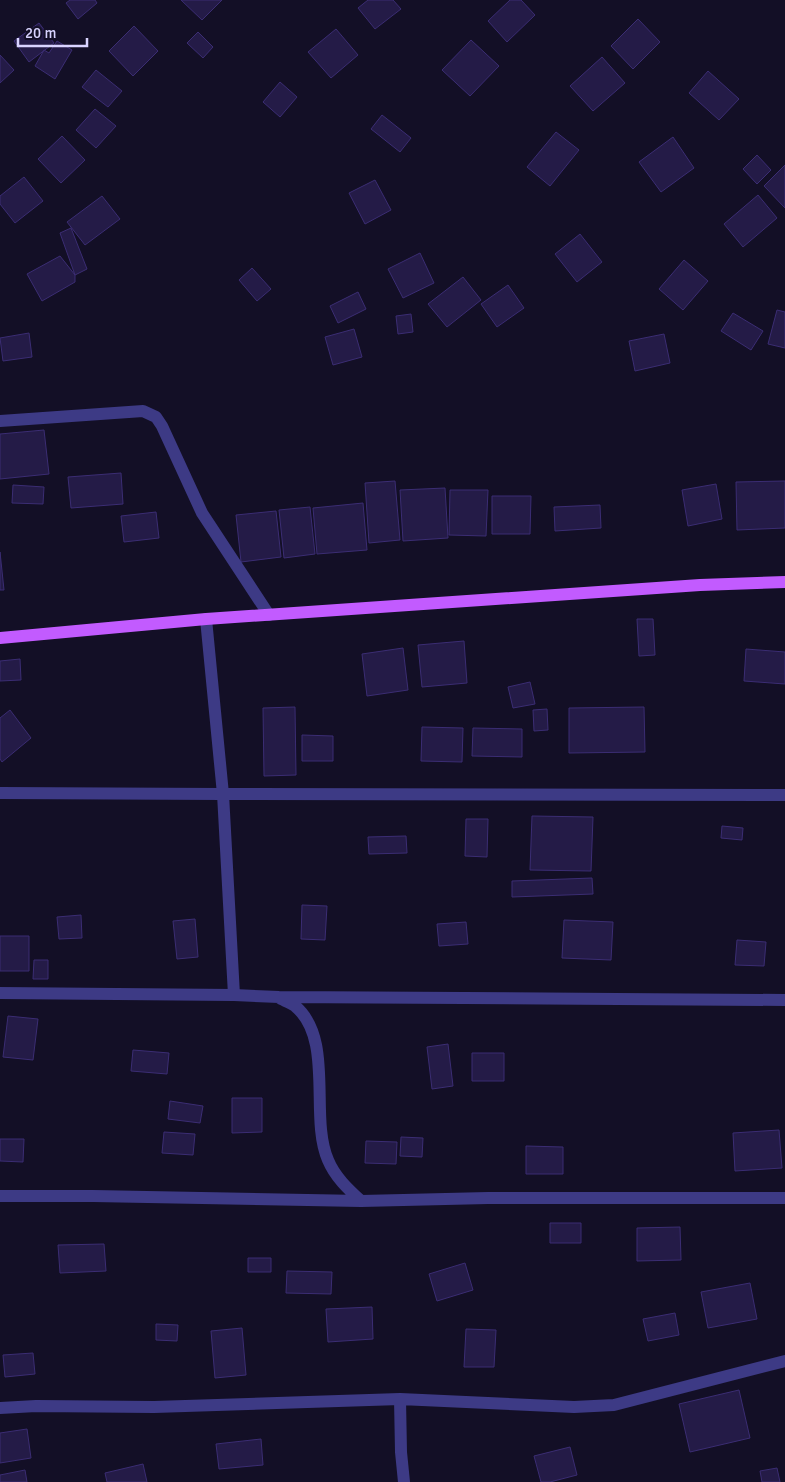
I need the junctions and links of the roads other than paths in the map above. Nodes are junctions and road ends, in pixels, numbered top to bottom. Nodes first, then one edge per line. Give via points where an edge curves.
1 (0, 421) edge
2 (785, 582) edge
3 (269, 614) junction
4 (206, 619) junction
5 (0, 638) edge
6 (0, 793) edge
7 (223, 794) junction
8 (785, 794) edge
9 (0, 993) edge
10 (234, 995) junction
11 (279, 997) junction
12 (785, 1000) edge
13 (0, 1196) edge
14 (785, 1198) edge
15 (361, 1201) junction
16 (785, 1361) edge
17 (400, 1399) junction
18 (0, 1408) edge
19 (404, 1482) edge

1 - 3 street via 143,411 156,417 202,513
2 - 3 main road
3 - 4 main road
4 - 5 main road
4 - 7 street
6 - 7 street
7 - 8 street
7 - 10 street
9 - 10 street
10 - 11 street
11 - 12 street
11 - 15 street via 295,1006 312,1034 319,1068 320,1131 328,1160 341,1182
13 - 15 street
14 - 15 street
16 - 17 street via 614,1405 574,1407
17 - 18 street
17 - 19 street

